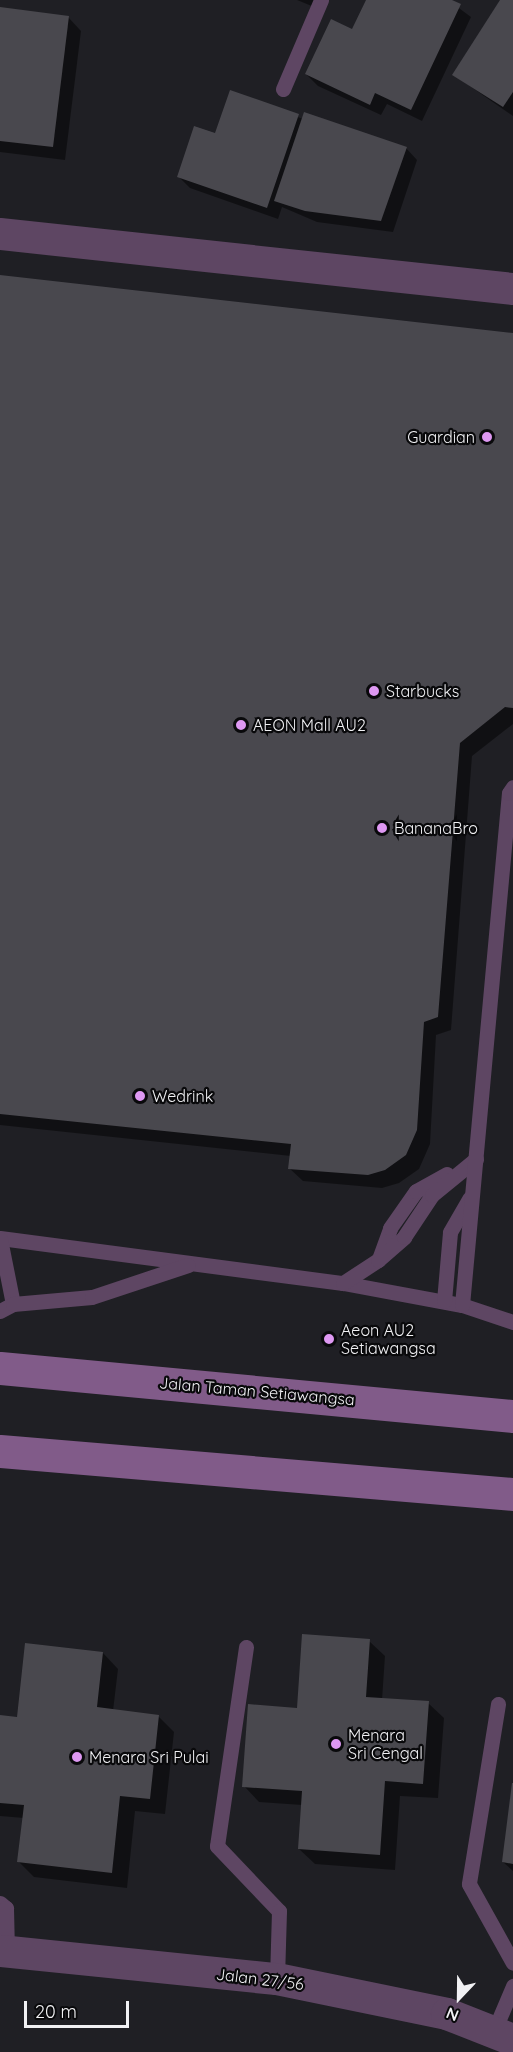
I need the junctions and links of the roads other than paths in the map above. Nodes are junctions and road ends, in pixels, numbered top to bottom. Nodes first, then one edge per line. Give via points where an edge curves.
1 (321, 0) edge
2 (283, 89) dead end
3 (0, 234) edge
4 (513, 289) edge
5 (513, 787) edge
6 (476, 1159) junction
7 (474, 1193) junction
8 (0, 1239) edge
9 (191, 1264) junction
10 (343, 1283) junction
11 (444, 1301) junction
12 (462, 1305) junction
13 (6, 1308) edge
14 (513, 1322) edge
15 (0, 1368) edge
16 (513, 1416) edge
17 (0, 1451) edge
18 (513, 1494) edge
19 (246, 1647) dead end
20 (498, 1704) dead end
21 (0, 1903) edge
22 (3, 1952) edge
23 (513, 1963) edge
24 (277, 1979) junction
25 (513, 1986) edge
26 (504, 2035) edge

1 - 2 lane
3 - 4 street
5 - 6 lane via 509,793
6 - 7 lane
6 - 10 lane via 432,1195 404,1237
7 - 11 lane via 450,1232
7 - 12 lane
8 - 9 lane
8 - 13 lane
9 - 10 lane
9 - 13 lane via 92,1297
10 - 11 lane
11 - 12 lane
12 - 14 lane
15 - 16 main road, Jalan Taman Setiawangsa
17 - 18 main road
19 - 24 lane via 217,1845 279,1911
20 - 23 lane via 469,1884
21 - 22 lane via 6,1908
22 - 24 street, Jalan 27/56
24 - 26 street, Jalan 27/56 via 405,2003
25 - 26 lane

